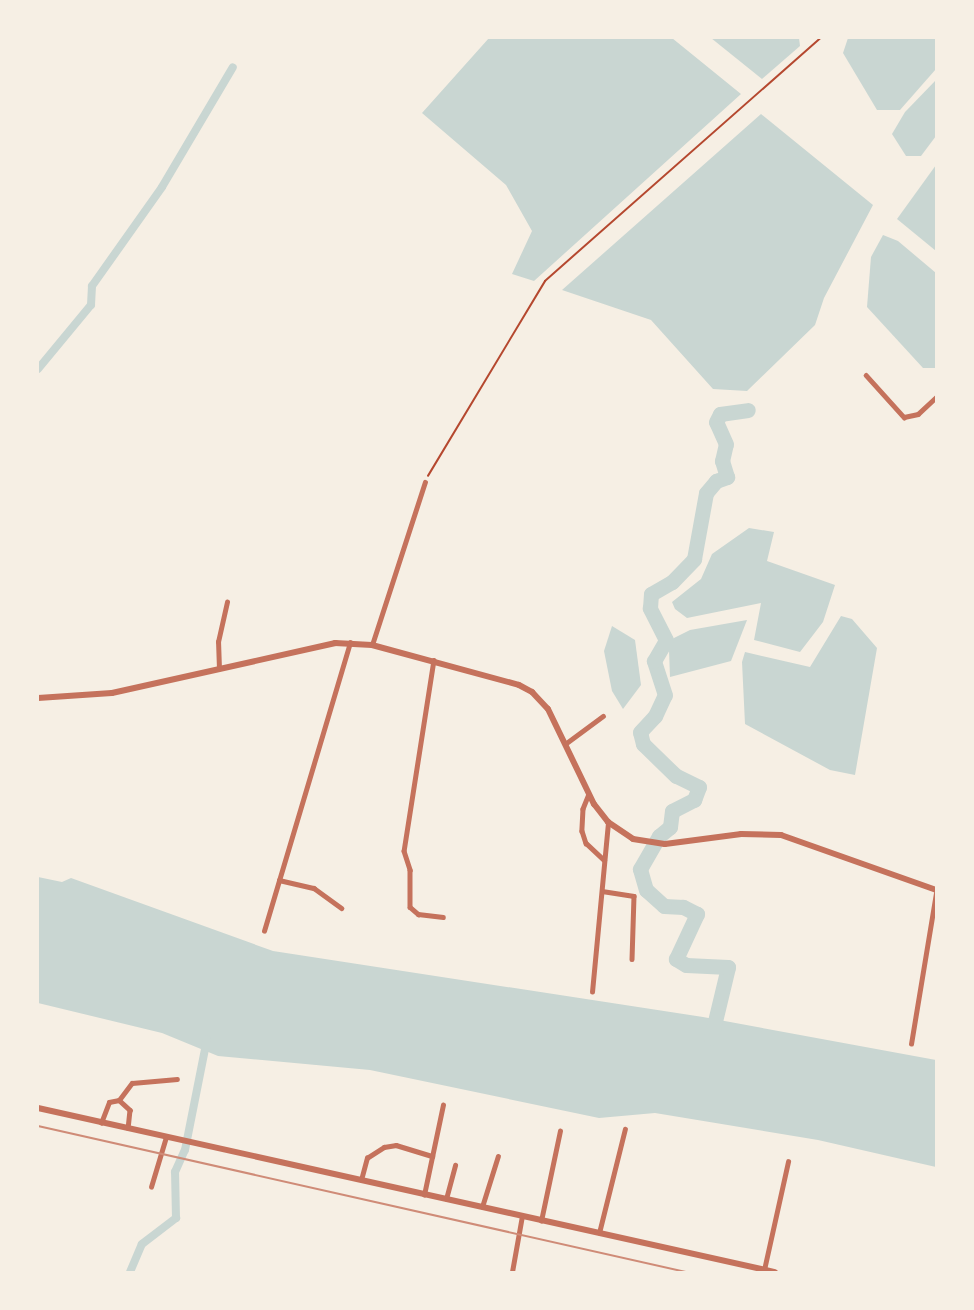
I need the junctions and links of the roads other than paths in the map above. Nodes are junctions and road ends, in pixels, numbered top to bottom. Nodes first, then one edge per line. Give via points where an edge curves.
1 (866, 375) dead end
2 (936, 397) edge
3 (425, 482) road end
4 (227, 602) dead end
5 (350, 643) junction
6 (372, 645) junction
7 (434, 660) junction
8 (219, 669) junction
9 (38, 699) edge
10 (603, 716) dead end
11 (565, 744) junction
12 (589, 794) junction
13 (608, 822) junction
14 (604, 860) junction
15 (279, 880) junction
16 (602, 891) junction
17 (936, 892) edge
18 (342, 908) dead end
19 (443, 917) dead end
20 (264, 931) dead end
21 (632, 959) dead end
22 (592, 992) dead end
23 (911, 1044) dead end
24 (177, 1079) dead end
25 (119, 1100) junction
26 (443, 1105) dead end
27 (38, 1108) edge
28 (101, 1123) junction
29 (128, 1128) junction
30 (625, 1129) dead end
31 (560, 1131) dead end
32 (166, 1137) junction
33 (498, 1155) dead end
34 (432, 1156) junction
35 (788, 1162) dead end
36 (455, 1166) dead end
37 (361, 1180) junction
38 (151, 1187) dead end
39 (424, 1195) junction
40 (446, 1199) junction
41 (482, 1207) junction
42 (522, 1216) junction
43 (541, 1221) junction
44 (599, 1233) junction
45 (760, 1270) edge
46 (512, 1272) edge
47 (775, 1272) edge

1 - 2 street via 904,417 918,414
3 - 6 street
4 - 8 street via 218,642
5 - 6 street
5 - 8 street
5 - 15 street
6 - 7 street
7 - 11 street via 532,692 548,709
7 - 19 street via 404,851 410,870 410,907 418,914
8 - 9 street via 112,693
10 - 11 street
11 - 12 street
12 - 13 street
12 - 14 street via 583,809 582,831 586,843
13 - 14 street
13 - 17 street via 642,842 660,844 741,834 781,835
14 - 16 street
15 - 18 street via 314,888
15 - 20 street
16 - 21 street via 634,896
16 - 22 street
17 - 23 street
24 - 25 street via 132,1083
25 - 28 street via 109,1102
25 - 29 street via 130,1110
26 - 34 street
27 - 28 street
28 - 29 street
29 - 32 street
30 - 44 street
31 - 43 street
32 - 37 street
32 - 38 street
33 - 41 street
34 - 37 street via 396,1145 384,1147 367,1158
34 - 39 street
35 - 45 street
36 - 40 street
37 - 39 street
39 - 40 street
40 - 41 street
41 - 42 street
42 - 43 street
42 - 46 street
43 - 44 street
44 - 45 street
45 - 47 street

